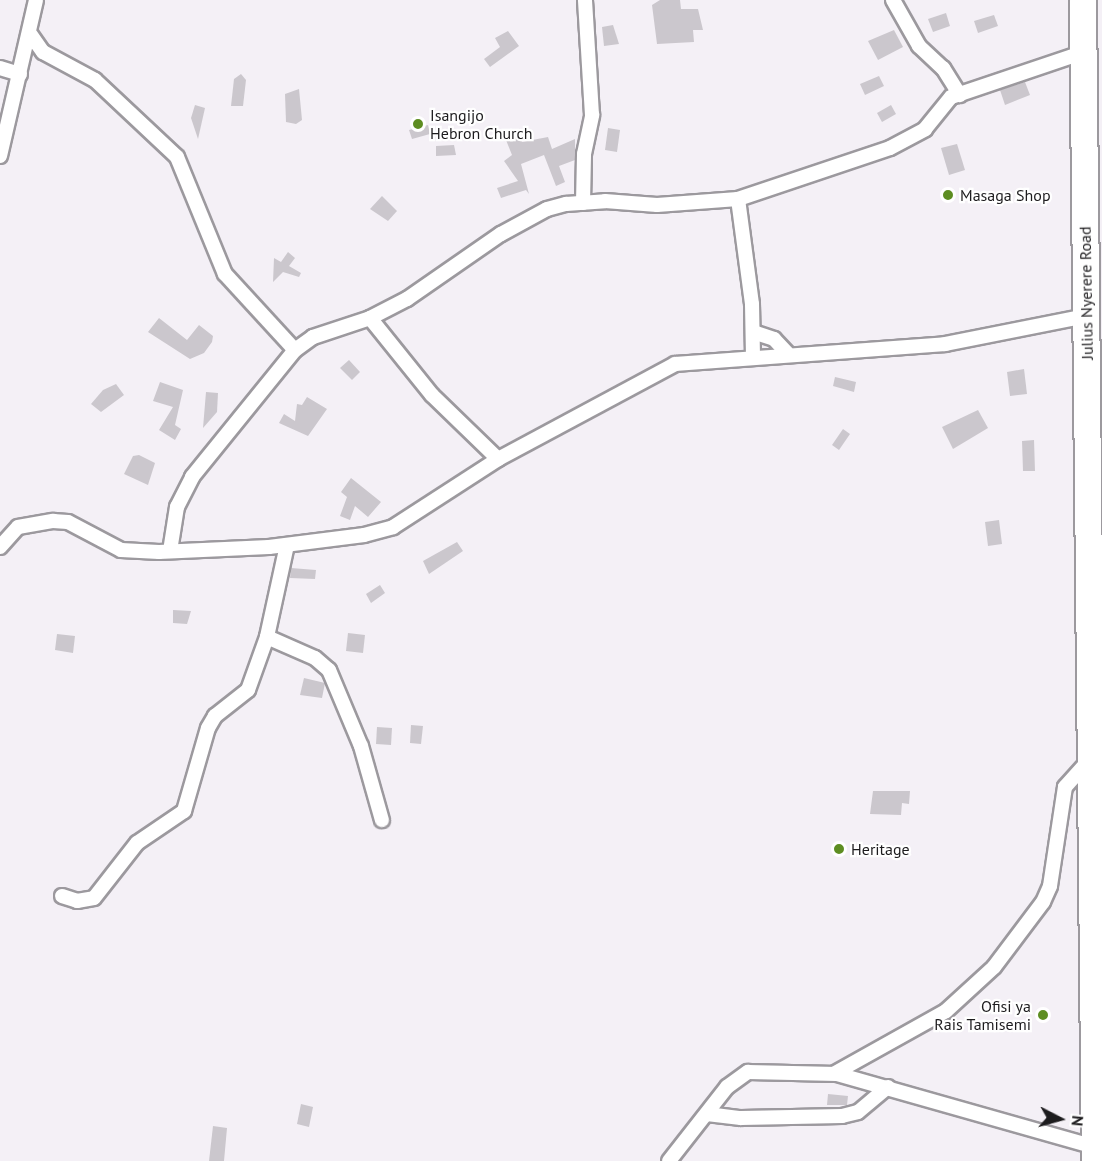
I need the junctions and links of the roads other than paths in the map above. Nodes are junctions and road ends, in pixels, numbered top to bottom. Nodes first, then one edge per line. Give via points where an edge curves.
1 (36, 0) edge
2 (585, 0) edge
3 (892, 0) edge
4 (1083, 0) edge
5 (31, 35) junction
6 (1082, 52) junction
7 (0, 68) edge
8 (21, 74) junction
9 (960, 95) junction
10 (0, 156) edge
11 (738, 199) junction
12 (583, 203) junction
13 (370, 318) junction
14 (1092, 327) edge
15 (753, 332) junction
16 (295, 350) junction
17 (787, 353) junction
18 (753, 355) junction
19 (498, 459) junction
20 (287, 545) junction
21 (0, 547) edge
22 (170, 551) junction
23 (267, 637) junction
24 (1093, 757) junction
25 (382, 820) dead end
26 (62, 896) dead end
27 (835, 1073) junction
28 (888, 1087) junction
29 (707, 1114) junction
30 (1095, 1154) edge
31 (669, 1161) edge

1 - 5 street
2 - 12 street via 592,108 584,154
3 - 9 street via 919,46 938,62
4 - 6 highway, Julius Nyerere Road
5 - 8 street
5 - 16 street via 43,52 95,80 177,157 225,274
6 - 9 street
6 - 14 highway, Julius Nyerere Road
7 - 8 street
8 - 10 street
9 - 11 street via 951,97 911,139
11 - 12 street via 657,205
11 - 15 street
12 - 13 street via 547,209
13 - 16 street via 313,337
13 - 19 street via 432,395
14 - 17 street via 945,344
14 - 24 highway, Julius Nyerere Road
15 - 17 street via 774,339
15 - 18 street
16 - 22 street via 192,477 177,507
17 - 18 street
18 - 19 street via 661,368 609,401
19 - 20 street via 393,527 364,536
20 - 22 street
20 - 23 street
21 - 22 street via 18,527 53,521 68,522 121,550
23 - 25 street via 315,658 329,670 361,746
23 - 26 street via 248,690 215,716 208,728 184,811 137,843 94,897 77,901
24 - 27 street via 1065,787 1043,902 994,967 946,1011
24 - 30 highway, Julius Nyerere Road
27 - 28 street
27 - 29 street via 748,1072 727,1087
28 - 29 street via 858,1112 842,1116 741,1118
28 - 30 street
29 - 31 street

